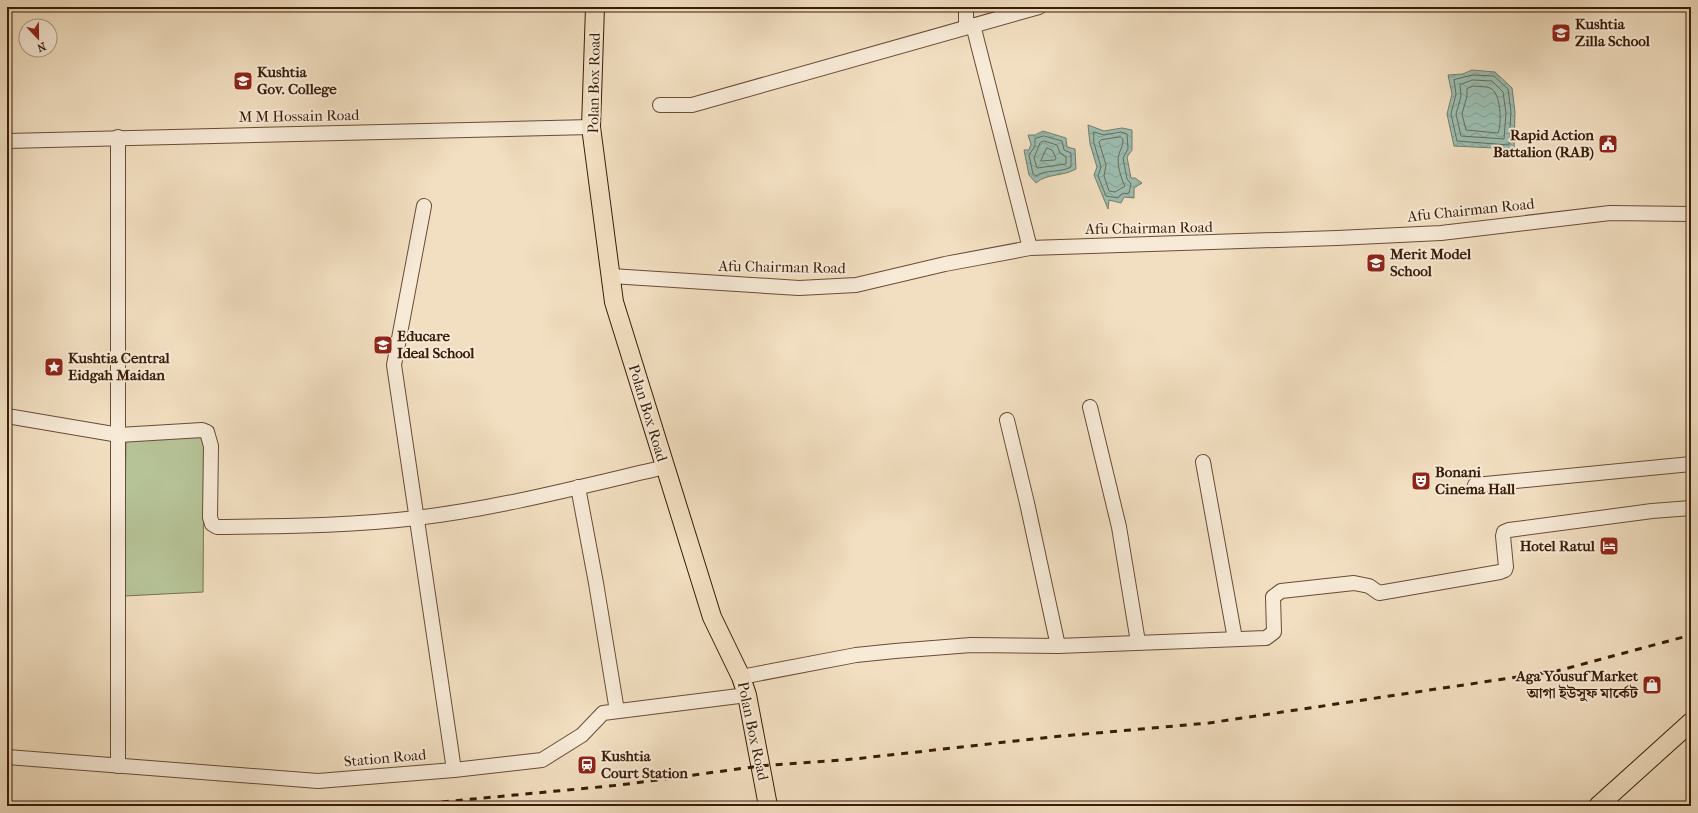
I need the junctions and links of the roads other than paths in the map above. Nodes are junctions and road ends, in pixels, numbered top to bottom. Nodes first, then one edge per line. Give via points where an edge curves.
1 (595, 7) edge
2 (966, 7) edge
3 (1039, 7) edge
4 (970, 26) junction
5 (660, 105) dead end
6 (591, 127) junction
7 (118, 137) junction
8 (7, 141) edge
9 (424, 206) dead end
10 (1691, 214) edge
11 (1030, 248) junction
12 (611, 276) junction
13 (1090, 407) dead end
14 (7, 416) edge
15 (1007, 420) dead end
16 (119, 435) junction
17 (1203, 462) dead end
18 (1691, 464) edge
19 (665, 467) junction
20 (1474, 484) dead end
21 (578, 487) junction
22 (1691, 508) edge
23 (418, 518) junction
24 (1235, 639) junction
25 (1138, 642) junction
26 (1058, 646) junction
27 (741, 677) junction
28 (748, 695) junction
29 (617, 711) junction
30 (1691, 722) edge
31 (7, 757) edge
32 (118, 766) junction
33 (454, 770) junction
34 (768, 806) edge
35 (1598, 806) edge

1 - 6 main road, Polan Box Road
2 - 4 street
3 - 4 street
4 - 5 street via 692,104
4 - 11 street
6 - 7 street, M M Hossain Road
6 - 12 main road, Polan Box Road
7 - 8 street, M M Hossain Road
7 - 16 street
9 - 23 street via 394,365
10 - 11 street, Afu Chairman Road via 1610,213 1442,233
11 - 12 street, Afu Chairman Road via 945,264 856,285 799,288
12 - 19 main road, Polan Box Road via 614,302
13 - 25 street via 1119,527
14 - 16 street
15 - 26 street via 1028,502
16 - 23 street via 202,430 207,432 211,446 210,517 212,524 217,527 344,525
16 - 32 street
17 - 24 street
18 - 20 street
19 - 21 street
19 - 27 main road, Polan Box Road via 712,617
21 - 23 street
21 - 29 street
22 - 24 street via 1509,530 1504,532 1503,536 1506,567 1500,572 1379,593 1369,586 1354,583 1281,591 1273,597 1274,632 1271,636
23 - 33 street
24 - 25 street
25 - 26 street
26 - 27 street via 971,646 895,651
27 - 28 main road, Polan Box Road
28 - 29 street, Station Road
28 - 34 main road, Polan Box Road
29 - 33 street, Station Road via 602,713 582,734 542,760
30 - 35 main road
31 - 32 street, Station Road
32 - 33 street, Station Road via 318,781

